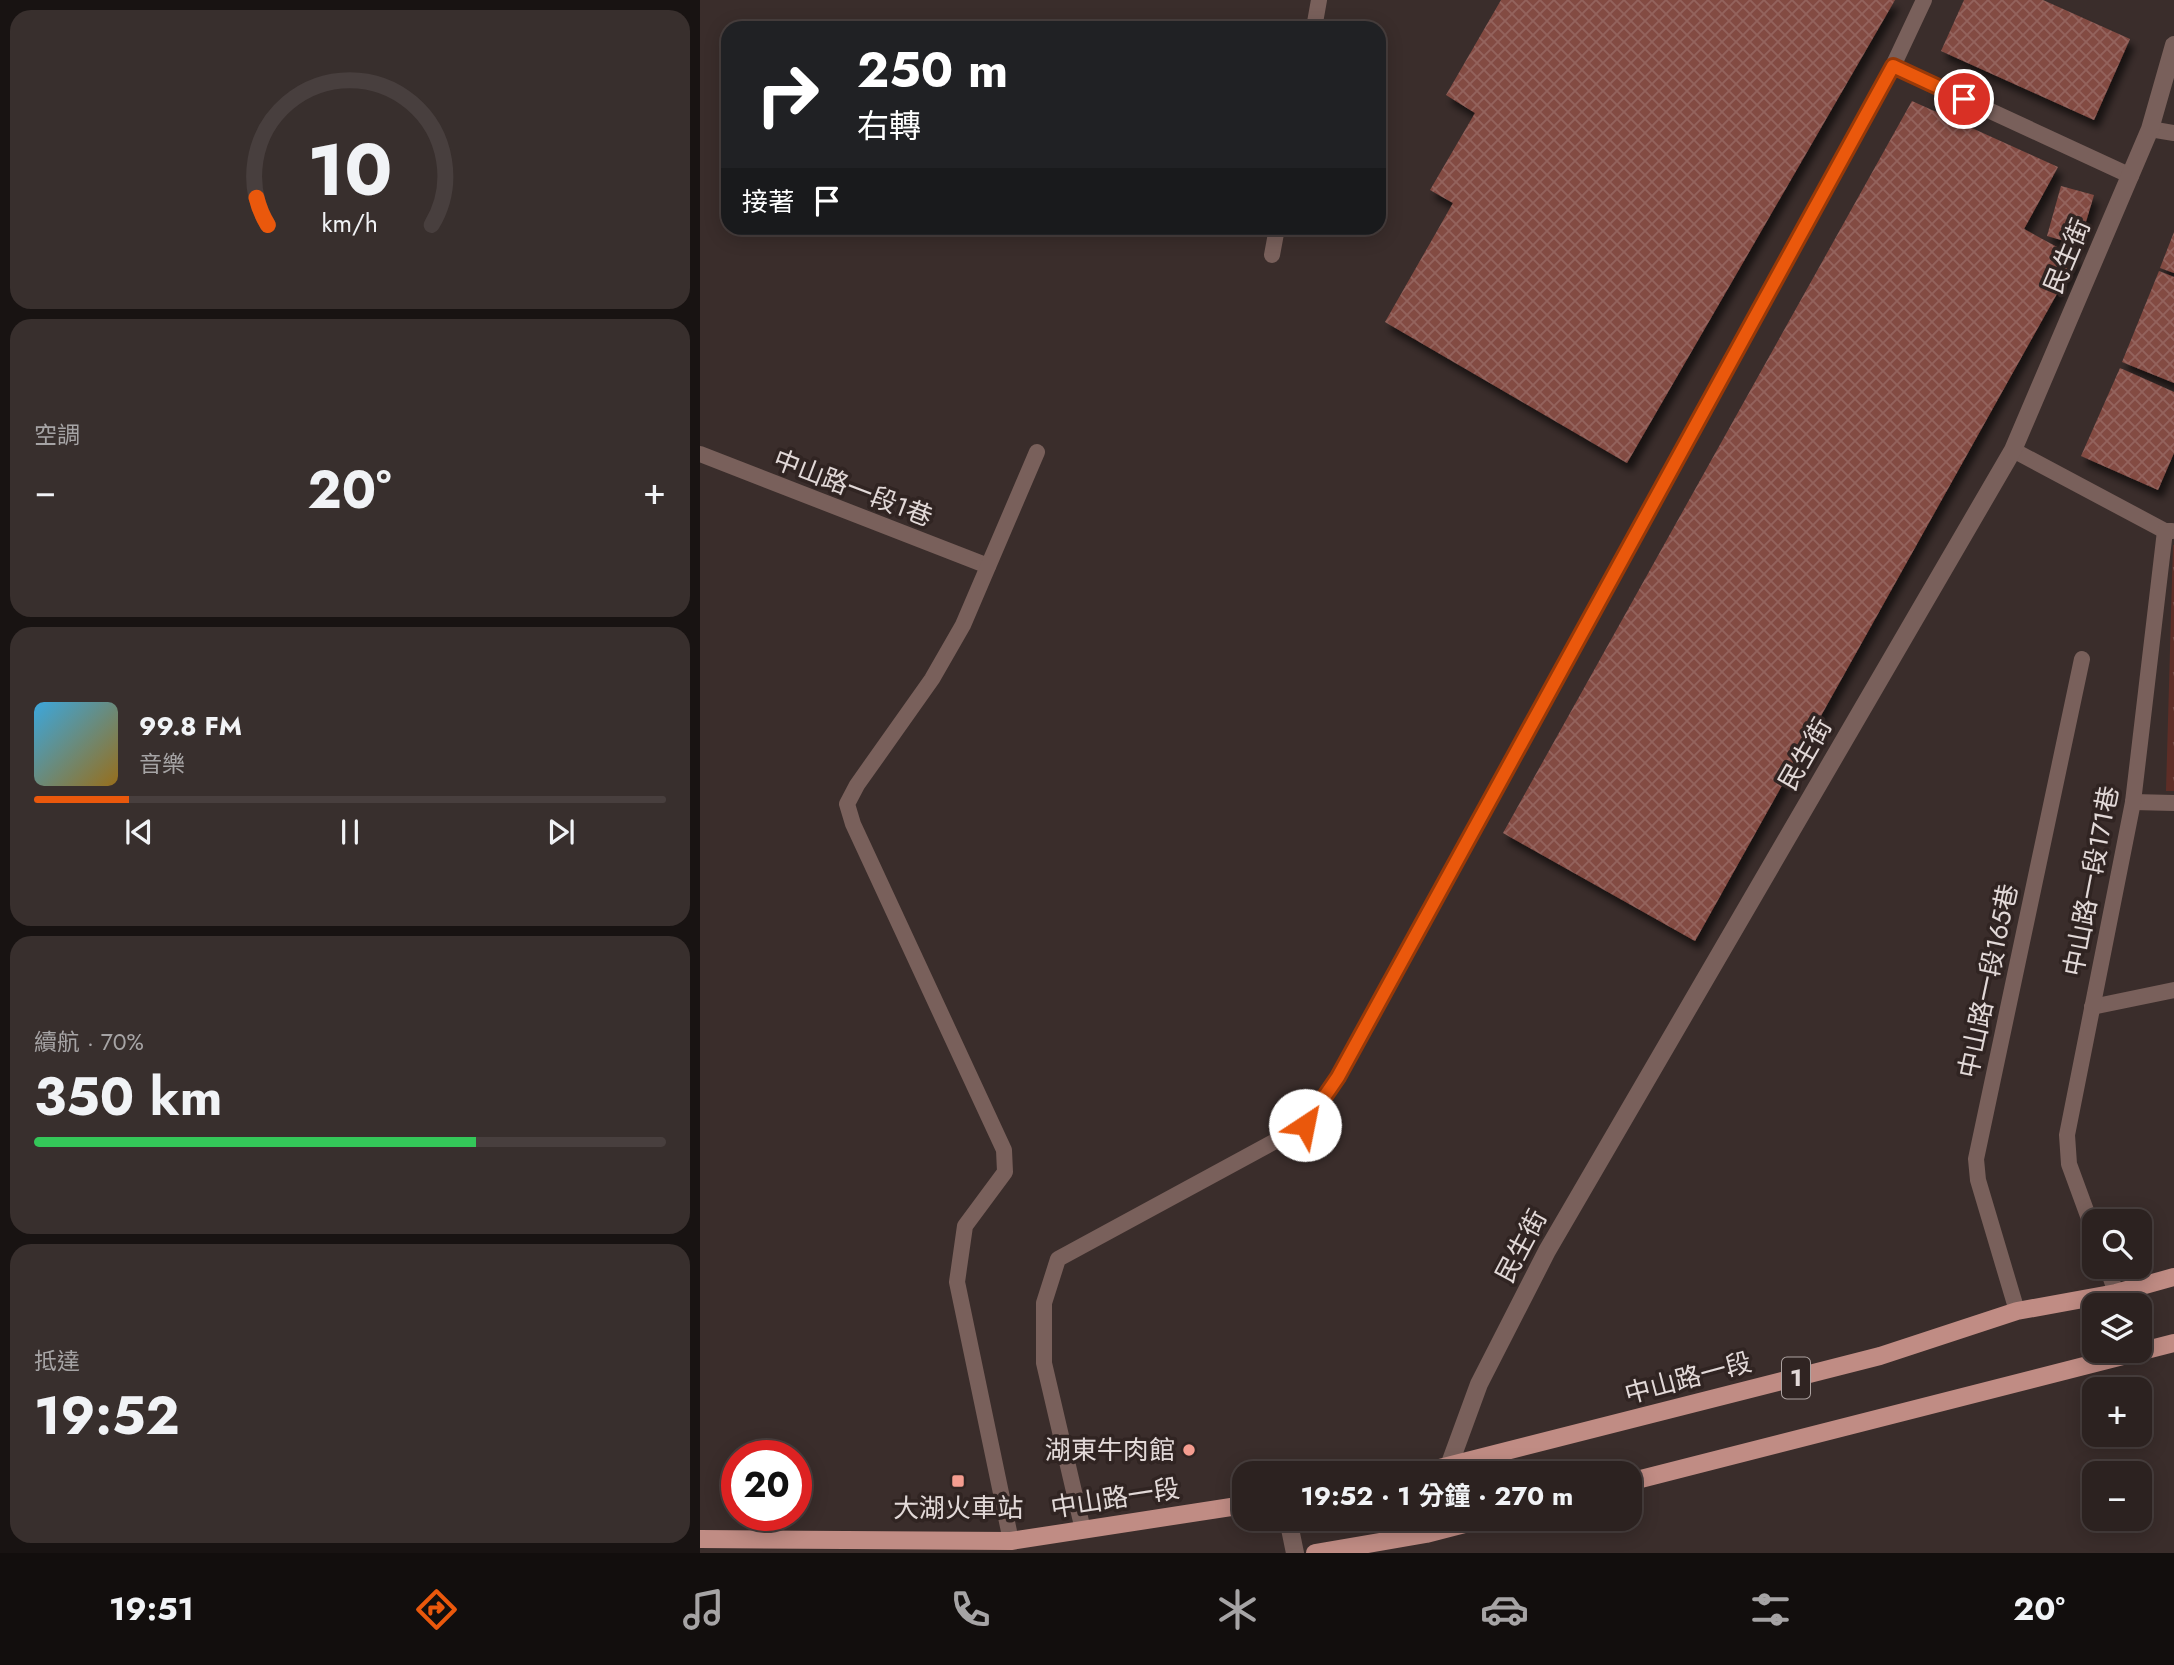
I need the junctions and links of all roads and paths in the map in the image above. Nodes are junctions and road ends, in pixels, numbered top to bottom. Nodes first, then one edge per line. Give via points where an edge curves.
1 (1319, 0) edge
2 (1924, 0) edge
3 (1315, 21) edge
4 (2174, 45) edge
5 (1893, 66) junction
6 (2150, 129) junction
7 (2174, 132) edge
8 (2131, 176) junction
9 (1276, 235) edge
10 (1272, 255) dead end
11 (2013, 450) junction
12 (1037, 452) dead end
13 (700, 454) edge
14 (2169, 531) edge
15 (988, 566) junction
16 (2082, 659) dead end
17 (2133, 802) junction
18 (2174, 803) edge
19 (2174, 990) edge
20 (2092, 1007) junction
21 (2086, 1209) edge
22 (2174, 1277) edge
23 (2111, 1279) edge
24 (2116, 1293) joint
25 (2082, 1299) edge
26 (2017, 1311) junction
27 (2174, 1343) edge
28 (1451, 1461) edge
29 (1485, 1461) edge
30 (1642, 1479) edge
31 (1232, 1506) edge
32 (1083, 1530) junction
33 (1290, 1531) edge
34 (1407, 1531) edge
35 (700, 1539) edge
36 (1011, 1541) junction
37 (1295, 1553) edge
38 (1315, 1553) edge

1 - 3 lane
2 - 5 lane
4 - 6 street, 民生街
5 - 8 lane
5 - 32 lane via 1345,1065 1305,1125 1058,1259 1044,1303 1044,1363
6 - 7 lane
6 - 8 street, 民生街
8 - 11 street, 民生街
9 - 10 lane
11 - 14 lane
11 - 28 street, 民生街 via 1547,1251 1479,1384
12 - 15 lane
13 - 15 lane, 中山路一段1巷
14 - 17 lane, 中山路一段171巷
15 - 36 lane via 963,625 932,679 848,804 853,824 1004,1150 1005,1172 965,1226 957,1282
16 - 26 lane, 中山路一段165巷 via 1976,1159 1978,1180
17 - 18 lane
17 - 20 lane, 中山路一段171巷
19 - 20 lane
20 - 21 lane, 中山路一段171巷 via 2067,1135 2069,1164
22 - 24 main road, 中山路一段 / 1
23 - 24 lane
25 - 26 main road, 中山路一段 / 1
26 - 29 main road, 中山路一段 / 1 via 1880,1356
27 - 30 main road, 1
31 - 32 main road, 中山路一段
32 - 36 main road, 中山路一段
33 - 37 street
34 - 38 main road
35 - 36 main road, 中山路一段

